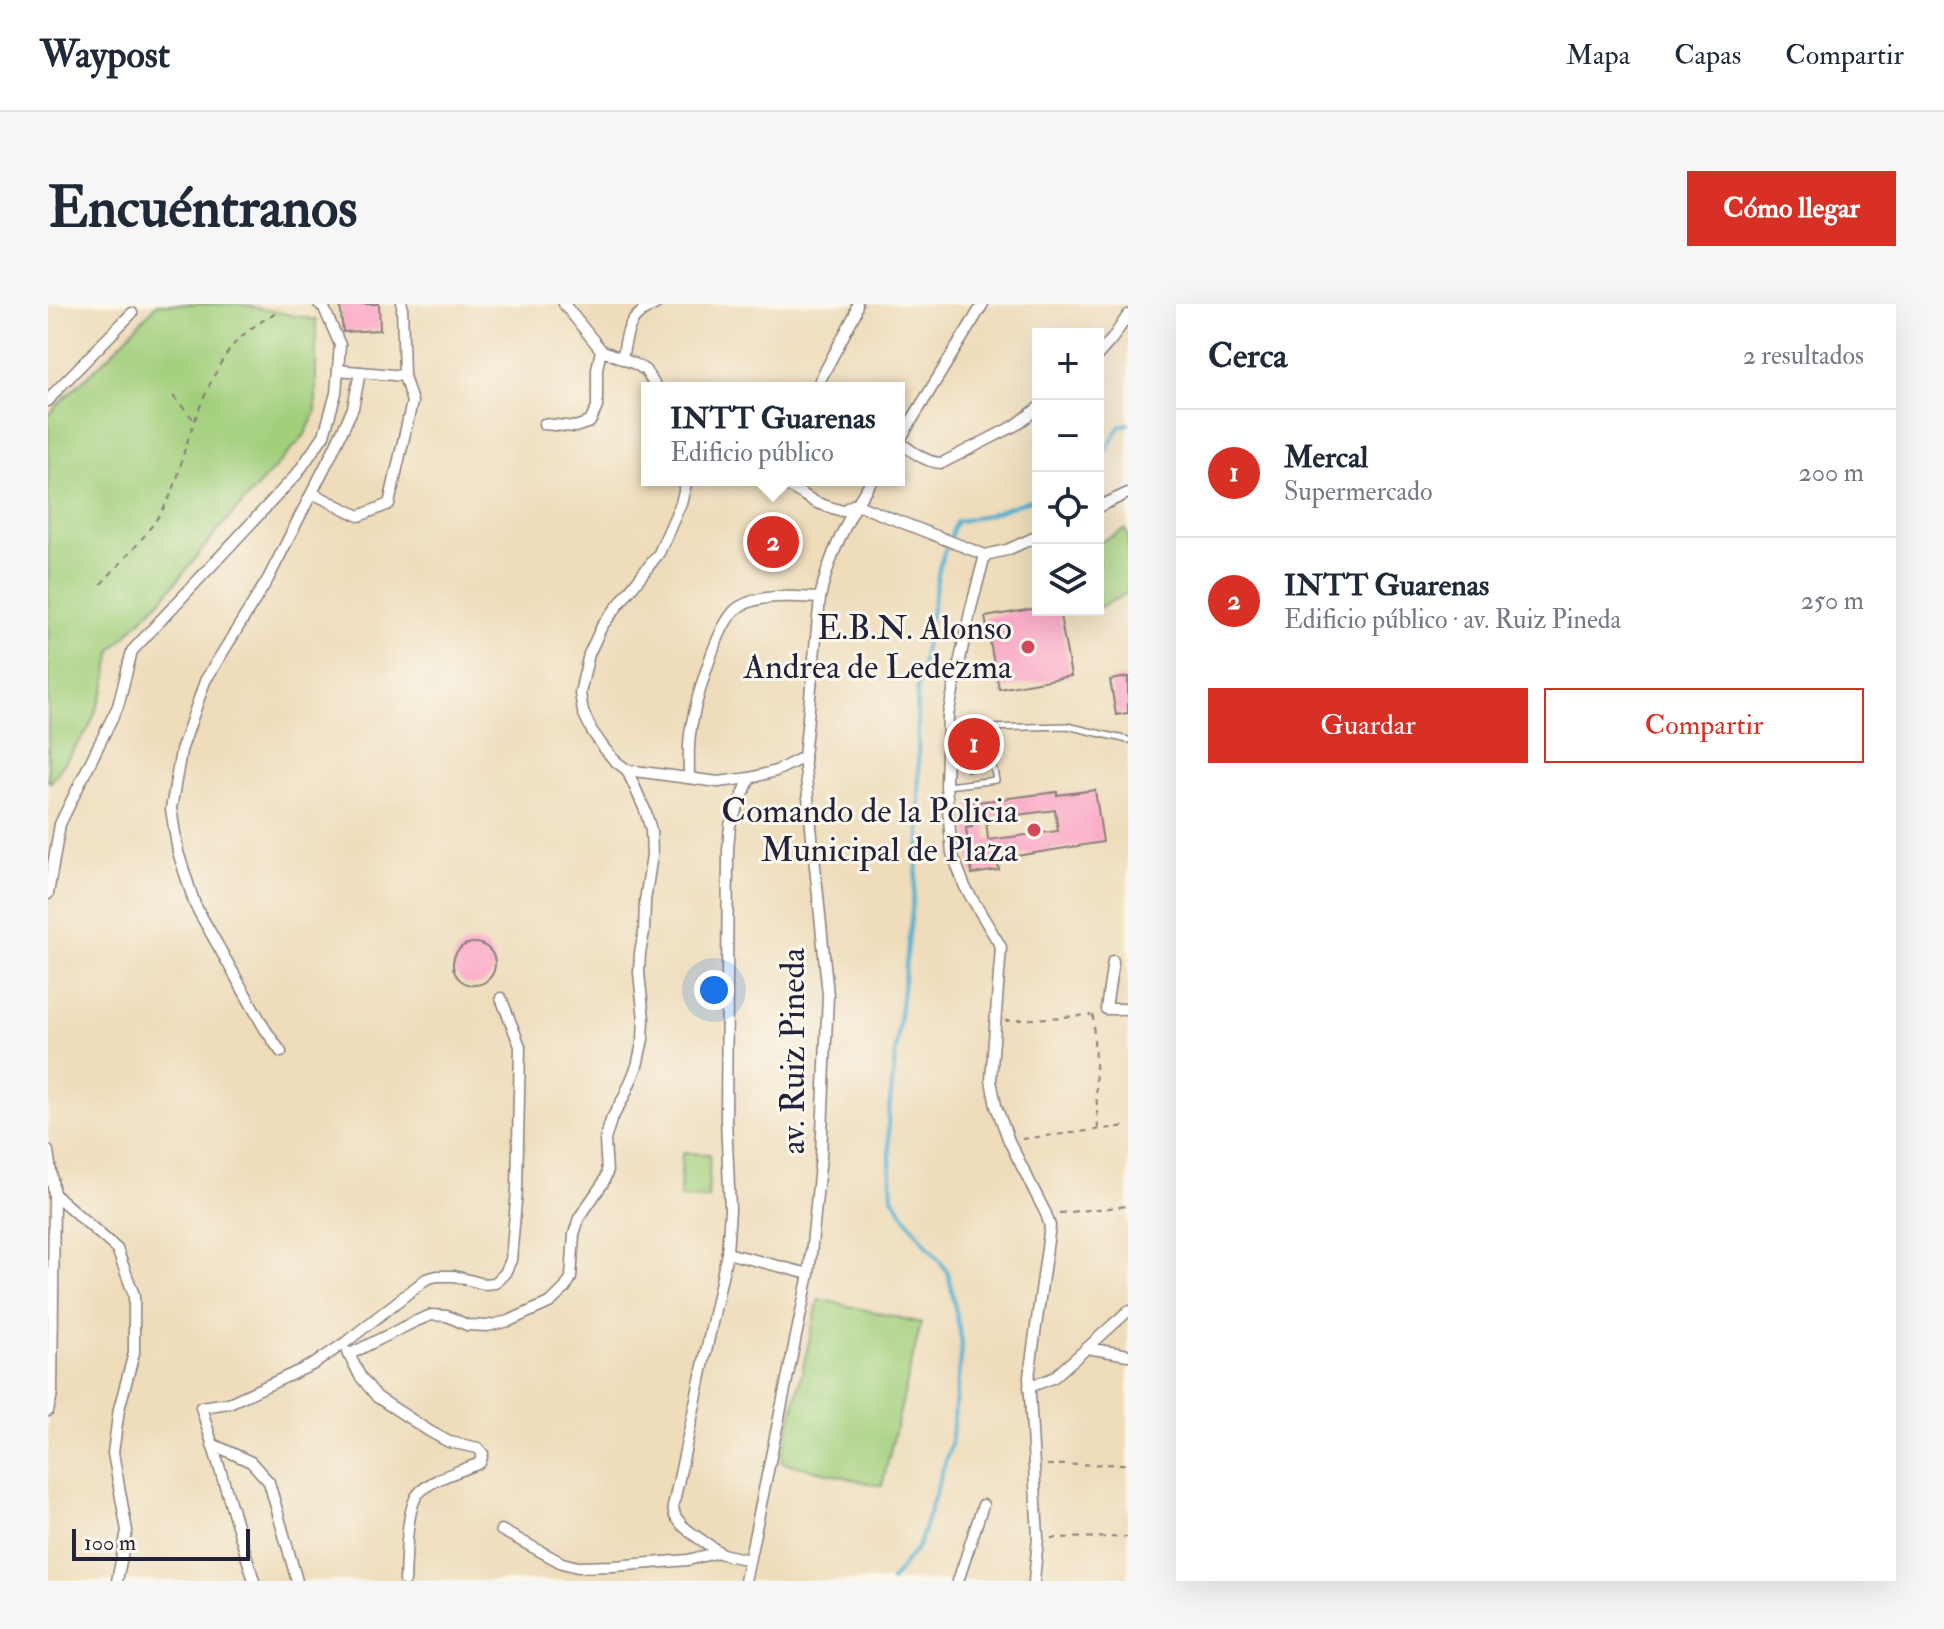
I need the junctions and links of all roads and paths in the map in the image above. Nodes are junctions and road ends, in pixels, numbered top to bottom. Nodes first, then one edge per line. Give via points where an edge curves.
1 (319, 304) edge
2 (402, 304) edge
3 (564, 304) edge
4 (656, 304) edge
5 (865, 304) edge
6 (983, 304) edge
7 (856, 309) edge
8 (276, 312) dead end
9 (132, 313) dead end
10 (1128, 315) edge
11 (1104, 348) edge
12 (601, 350) junction
13 (622, 359) junction
14 (338, 370) junction
15 (360, 372) junction
16 (404, 376) junction
17 (653, 382) edge
18 (819, 382) edge
19 (173, 396) dead end
20 (48, 401) edge
21 (1032, 413) edge
22 (196, 422) junction
23 (544, 424) dead end
24 (905, 431) edge
25 (905, 445) edge
26 (685, 486) edge
27 (788, 486) edge
28 (868, 486) edge
29 (312, 493) junction
30 (1128, 493) edge
31 (855, 504) junction
32 (1104, 504) edge
33 (1032, 539) edge
34 (985, 555) junction
35 (101, 584) dead end
36 (820, 598) junction
37 (1128, 740) edge
38 (804, 757) junction
39 (627, 770) junction
40 (689, 778) junction
41 (750, 778) junction
42 (946, 786) junction
43 (54, 823) edge
44 (48, 894) edge
45 (1113, 961) dead end
46 (501, 998) dead end
47 (1128, 1009) edge
48 (996, 1021) junction
49 (281, 1052) dead end
50 (1128, 1126) edge
51 (1098, 1131) junction
52 (1009, 1141) junction
53 (48, 1151) edge
54 (54, 1194) junction
55 (1128, 1206) edge
56 (1046, 1214) junction
57 (727, 1253) junction
58 (809, 1274) junction
59 (1128, 1311) edge
60 (346, 1342) junction
61 (1087, 1348) junction
62 (348, 1355) junction
63 (1128, 1355) edge
64 (1029, 1387) junction
65 (48, 1411) edge
66 (212, 1444) junction
67 (1128, 1464) edge
68 (1033, 1465) junction
69 (983, 1505) dead end
70 (501, 1530) dead end
71 (1128, 1537) edge
72 (1038, 1538) junction
73 (719, 1552) junction
74 (749, 1560) junction
75 (117, 1581) edge
76 (254, 1581) edge
77 (297, 1581) edge
78 (405, 1581) edge
79 (745, 1581) edge
80 (958, 1581) edge
81 (1034, 1581) edge

1 - 14 street via 340,345
2 - 16 street
3 - 12 street
4 - 13 street via 632,321
5 - 7 street
6 - 24 street
7 - 18 street
8 - 22 path via 231,347
9 - 20 street
10 - 11 street
12 - 13 street
12 - 23 street via 597,407 590,422 575,427
13 - 17 street via 645,370
14 - 15 street
14 - 43 street via 324,435 297,474 132,651 118,706
15 - 16 street
15 - 29 street via 353,408
16 - 29 street via 412,402 389,504 359,516
19 - 22 path
21 - 25 street via 942,463 926,460
22 - 35 path via 172,494
26 - 39 street via 659,553 602,626 580,693 592,731
27 - 31 street via 839,510
28 - 31 street, av. Ruiz Pineda
29 - 49 street via 268,579 205,681 181,751 171,809 195,905
30 - 32 street
31 - 34 street
31 - 36 street, av. Ruiz Pineda
33 - 34 street
34 - 42 street via 948,715
36 - 38 street, av. Ruiz Pineda
36 - 40 street via 760,600 730,614 695,711
37 - 42 lane via 1067,726 985,728 996,780
38 - 41 street
38 - 58 street, av. Ruiz Pineda via 828,995
39 - 40 street
39 - 62 street via 645,810 652,843 639,973 643,1039 605,1140 607,1173 574,1234 571,1278 551,1302 509,1321 467,1325 431,1315
40 - 41 street
41 - 57 street via 730,825 728,850
42 - 48 street via 952,853 965,887 1001,947
43 - 44 street
45 - 47 street via 1106,1009
46 - 60 street via 520,1046 521,1072 511,1260 495,1283 454,1276 426,1279
48 - 51 path via 1093,1015
48 - 52 street via 991,1080
50 - 51 path
51 - 52 path
52 - 56 street
53 - 54 street
54 - 65 street
54 - 75 street via 117,1249 134,1295 134,1353 113,1453 127,1531
55 - 56 path
56 - 64 street via 1050,1226
57 - 58 street
57 - 73 street via 673,1507 683,1526
58 - 74 street, av. Ruiz Pineda
59 - 61 street
60 - 62 street
60 - 66 street via 314,1364 229,1403 201,1407
61 - 63 street
61 - 64 street via 1053,1378
62 - 78 street via 377,1397 449,1442 483,1454 480,1463 419,1493 411,1507
64 - 68 street
66 - 76 street
66 - 77 street via 251,1462 269,1482
67 - 68 path
68 - 72 street
69 - 80 street
70 - 73 street via 578,1567 688,1560
71 - 72 path
72 - 81 street
73 - 74 street
74 - 79 street, av. Ruiz Pineda

